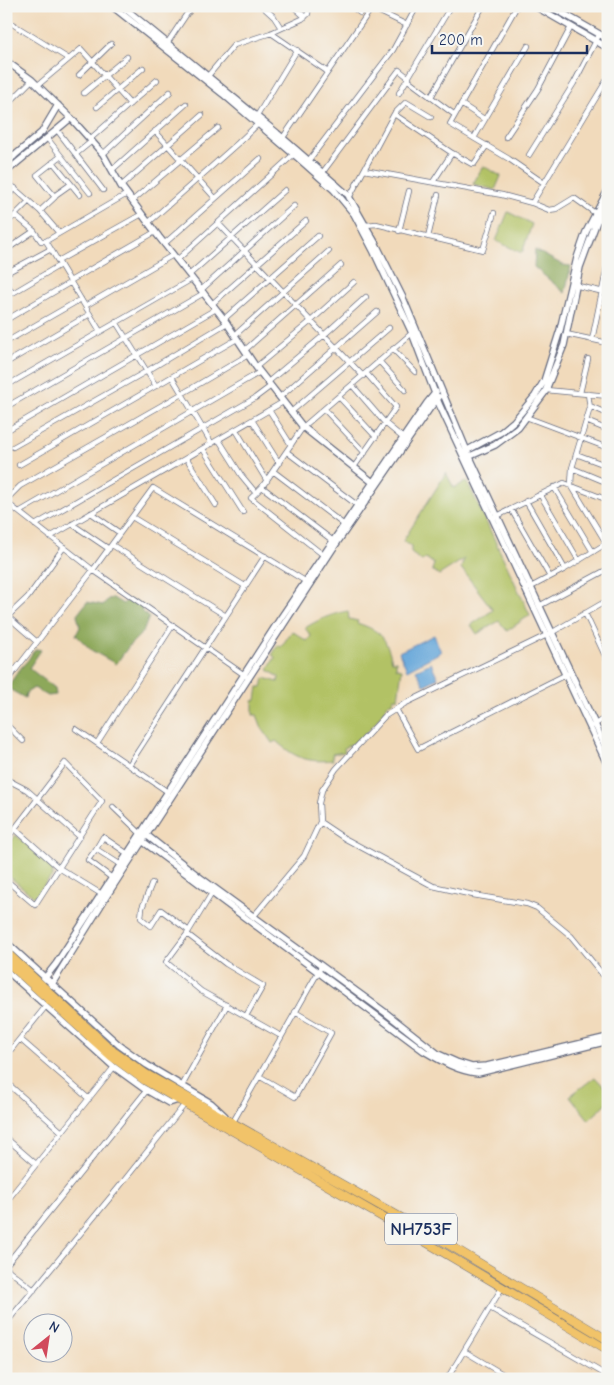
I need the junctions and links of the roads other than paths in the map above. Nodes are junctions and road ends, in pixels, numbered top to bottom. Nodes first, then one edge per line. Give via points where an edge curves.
1 (112, 6) edge
2 (181, 6) edge
3 (192, 6) edge
4 (262, 6) edge
5 (293, 6) edge
6 (309, 6) edge
7 (351, 6) edge
8 (384, 6) edge
9 (417, 6) edge
10 (451, 6) edge
11 (483, 6) edge
12 (517, 6) edge
13 (535, 6) edge
14 (550, 6) edge
15 (372, 7) edge
16 (123, 9) edge
17 (188, 12) junction
18 (380, 12) junction
19 (360, 13) dead end
20 (305, 17) junction
21 (6, 20) edge
22 (407, 25) junction
23 (571, 27) junction
24 (281, 28) junction
25 (271, 32) junction
26 (600, 35) junction
27 (608, 39) edge
28 (596, 42) junction
29 (112, 44) dead end
30 (166, 46) junction
31 (528, 46) dead end
32 (608, 48) edge
33 (297, 50) junction
34 (127, 57) dead end
35 (69, 58) junction
36 (6, 61) edge
37 (92, 62) junction
38 (143, 68) dead end
39 (328, 72) junction
40 (79, 74) dead end
41 (105, 76) junction
42 (206, 78) junction
43 (608, 78) edge
44 (408, 79) junction
45 (32, 80) junction
46 (157, 80) dead end
47 (38, 85) junction
48 (117, 90) junction
49 (170, 92) dead end
50 (84, 93) dead end
51 (399, 93) dead end
52 (431, 97) junction
53 (130, 104) junction
54 (186, 104) dead end
55 (461, 104) junction
56 (58, 105) junction
57 (6, 106) edge
58 (97, 108) dead end
59 (394, 114) junction
60 (455, 115) junction
61 (202, 116) dead end
62 (257, 116) junction
63 (431, 117) dead end
64 (72, 118) junction
65 (484, 119) junction
66 (258, 124) junction
67 (218, 128) dead end
68 (57, 130) junction
69 (155, 131) junction
70 (506, 137) dead end
71 (47, 138) junction
72 (474, 138) junction
73 (91, 140) junction
74 (281, 140) junction
75 (168, 145) junction
76 (487, 145) junction
77 (6, 149) edge
78 (452, 153) junction
79 (76, 154) junction
80 (103, 154) junction
81 (294, 154) junction
82 (529, 155) dead end
83 (61, 156) junction
84 (14, 157) junction
85 (260, 159) dead end
86 (181, 160) junction
87 (309, 160) junction
88 (53, 162) junction
89 (6, 163) edge
90 (112, 170) junction
91 (364, 170) junction
92 (6, 172) edge
93 (323, 172) junction
94 (198, 179) junction
95 (6, 181) edge
96 (433, 182) junction
97 (544, 183) junction
98 (70, 184) junction
99 (121, 186) junction
100 (14, 188) junction
101 (103, 190) dead end
102 (285, 190) dead end
103 (608, 190) edge
104 (409, 191) dead end
105 (90, 192) dead end
106 (127, 194) junction
107 (80, 195) dead end
108 (438, 195) dead end
109 (54, 196) junction
110 (349, 197) junction
111 (6, 198) edge
112 (215, 198) junction
113 (29, 201) junction
114 (132, 201) junction
115 (608, 201) edge
116 (532, 202) junction
117 (345, 203) junction
118 (294, 206) dead end
119 (40, 211) junction
120 (494, 213) dead end
121 (142, 214) junction
122 (16, 216) junction
123 (595, 216) junction
124 (306, 222) dead end
125 (148, 223) junction
126 (218, 223) junction
127 (608, 223) edge
128 (6, 224) edge
129 (366, 225) junction
130 (34, 231) junction
131 (399, 231) junction
132 (155, 232) junction
133 (59, 233) junction
134 (318, 236) dead end
135 (231, 238) junction
136 (428, 238) junction
137 (46, 241) junction
138 (164, 244) junction
139 (51, 249) junction
140 (6, 250) edge
141 (244, 251) junction
142 (329, 251) dead end
143 (175, 258) junction
144 (608, 262) edge
145 (59, 263) junction
146 (257, 265) junction
147 (341, 265) dead end
148 (6, 273) edge
149 (191, 277) junction
150 (270, 278) junction
151 (6, 282) edge
152 (70, 282) junction
153 (354, 282) dead end
154 (573, 285) junction
155 (12, 292) junction
156 (202, 292) junction
157 (283, 292) junction
158 (602, 292) junction
159 (608, 293) edge
160 (6, 296) edge
161 (366, 297) dead end
162 (81, 299) junction
163 (85, 306) junction
164 (214, 306) junction
165 (296, 306) junction
166 (378, 312) dead end
167 (90, 314) junction
168 (6, 320) edge
169 (225, 321) junction
170 (311, 321) junction
171 (116, 322) junction
172 (389, 328) dead end
173 (100, 331) junction
174 (412, 333) junction
175 (566, 334) junction
176 (324, 335) junction
177 (236, 337) junction
178 (126, 339) junction
179 (592, 340) junction
180 (6, 342) edge
181 (608, 343) edge
182 (336, 348) junction
183 (393, 349) junction
184 (247, 352) junction
185 (136, 354) junction
186 (588, 359) dead end
187 (379, 361) junction
188 (350, 362) junction
189 (6, 363) edge
190 (258, 370) junction
191 (146, 371) junction
192 (415, 372) dead end
193 (364, 374) junction
194 (172, 377) junction
195 (269, 384) junction
196 (352, 385) junction
197 (6, 386) edge
198 (156, 386) junction
199 (405, 390) dead end
200 (546, 390) junction
201 (442, 391) junction
202 (580, 393) junction
203 (182, 394) junction
204 (588, 394) junction
205 (339, 396) junction
206 (436, 396) junction
207 (608, 396) edge
208 (282, 400) junction
209 (590, 406) junction
210 (6, 407) edge
211 (324, 409) junction
212 (269, 410) junction
213 (192, 412) junction
214 (291, 412) junction
215 (608, 414) edge
216 (526, 417) junction
217 (252, 420) junction
218 (586, 421) junction
219 (386, 423) junction
220 (303, 427) junction
221 (202, 428) junction
222 (236, 430) junction
223 (608, 430) edge
224 (6, 431) edge
225 (376, 437) junction
226 (581, 437) junction
227 (403, 438) junction
228 (219, 440) junction
229 (212, 444) junction
230 (291, 445) junction
231 (12, 447) dead end
232 (608, 448) edge
233 (203, 449) junction
234 (286, 452) junction
235 (364, 453) junction
236 (576, 454) junction
237 (466, 455) junction
238 (187, 459) junction
239 (279, 463) junction
240 (19, 465) dead end
241 (608, 466) edge
242 (354, 467) junction
243 (572, 468) junction
244 (273, 472) junction
245 (267, 481) junction
246 (608, 483) edge
247 (375, 484) junction
248 (571, 485) junction
249 (262, 487) junction
250 (554, 487) junction
251 (256, 492) junction
252 (540, 494) junction
253 (608, 500) edge
254 (6, 501) edge
255 (526, 501) junction
256 (216, 505) dead end
257 (357, 505) junction
258 (511, 509) junction
259 (19, 512) junction
260 (243, 512) dead end
261 (91, 513) junction
262 (132, 517) junction
263 (494, 517) junction
264 (72, 524) junction
265 (344, 524) junction
266 (35, 525) junction
267 (120, 533) junction
268 (50, 537) junction
269 (332, 540) junction
270 (607, 544) edge
271 (112, 545) junction
272 (64, 548) junction
273 (109, 549) junction
274 (593, 552) junction
275 (322, 554) junction
276 (265, 556) junction
277 (578, 561) junction
278 (565, 569) junction
279 (608, 569) edge
280 (94, 570) junction
281 (550, 577) junction
282 (305, 581) junction
283 (245, 586) junction
284 (528, 588) junction
285 (608, 600) edge
286 (539, 606) junction
287 (584, 613) junction
288 (7, 615) edge
289 (226, 616) junction
290 (172, 625) junction
291 (549, 634) junction
292 (38, 642) junction
293 (205, 648) junction
294 (608, 662) edge
295 (6, 663) edge
296 (15, 671) junction
297 (567, 674) junction
298 (246, 676) junction
299 (6, 682) edge
300 (396, 709) junction
301 (608, 716) edge
302 (6, 724) edge
303 (592, 726) junction
304 (76, 729) dead end
305 (23, 741) dead end
306 (97, 743) junction
307 (608, 752) edge
308 (129, 765) junction
309 (608, 766) edge
310 (6, 779) edge
311 (168, 792) junction
312 (37, 799) junction
313 (113, 807) dead end
314 (320, 822) junction
315 (15, 829) junction
316 (142, 836) junction
317 (80, 837) junction
318 (6, 840) edge
319 (96, 849) junction
320 (128, 854) junction
321 (121, 864) junction
322 (60, 868) junction
323 (112, 878) junction
324 (6, 880) edge
325 (152, 883) dead end
326 (212, 893) junction
327 (104, 896) junction
328 (253, 917) junction
329 (188, 932) junction
330 (6, 942) edge
331 (6, 952) edge
332 (6, 961) edge
333 (320, 969) junction
334 (6, 970) edge
335 (46, 978) junction
336 (608, 981) edge
337 (52, 984) junction
338 (32, 994) junction
339 (37, 998) junction
340 (227, 1005) junction
341 (46, 1006) junction
342 (295, 1012) junction
343 (246, 1016) junction
344 (281, 1036) junction
345 (608, 1037) edge
346 (20, 1039) junction
347 (608, 1042) edge
348 (550, 1054) junction
349 (6, 1056) edge
350 (114, 1067) junction
351 (258, 1076) junction
352 (6, 1082) edge
353 (182, 1086) junction
354 (147, 1090) junction
355 (89, 1098) junction
356 (178, 1100) junction
357 (233, 1122) junction
358 (62, 1132) junction
359 (6, 1138) edge
360 (36, 1164) junction
361 (8, 1195) edge
362 (6, 1202) edge
363 (6, 1267) edge
364 (506, 1280) junction
365 (502, 1288) junction
366 (34, 1290) junction
367 (490, 1308) junction
368 (6, 1323) edge
369 (608, 1340) edge
370 (608, 1350) edge
371 (464, 1351) junction
372 (607, 1377) edge
373 (447, 1379) edge
374 (511, 1379) edge

1 - 16 street
2 - 17 street
3 - 17 street
4 - 24 street
5 - 20 street
6 - 20 street
7 - 19 street
8 - 18 street
9 - 22 street
10 - 44 street
11 - 52 street
12 - 55 street
13 - 23 street
14 - 26 street
15 - 18 street
15 - 39 street
16 - 30 street
17 - 30 street
18 - 22 street
20 - 24 street
21 - 35 street
22 - 87 street via 393,50
23 - 28 street
23 - 70 street via 538,89
24 - 25 street
25 - 33 street
25 - 42 street via 234,45
26 - 27 street
26 - 28 street
28 - 32 street
28 - 82 street
29 - 37 street
30 - 42 street
31 - 65 street
33 - 39 street
33 - 62 street
34 - 41 street
35 - 37 street via 81,49
35 - 47 street
36 - 45 street
37 - 40 street
37 - 41 street
38 - 48 street
39 - 74 street
41 - 48 street
41 - 50 street
42 - 62 street
42 - 66 street
43 - 97 street
44 - 51 street
44 - 52 street
44 - 93 street via 398,70
45 - 47 street
45 - 57 street
46 - 53 street
47 - 56 street
48 - 53 street
48 - 58 street
49 - 80 street
52 - 60 street
53 - 73 street
54 - 69 street
55 - 60 street
55 - 65 street
56 - 64 street
56 - 84 street via 46,126
59 - 63 street via 406,102
59 - 78 street
59 - 91 street
60 - 72 street via 450,124
61 - 75 street
62 - 74 street
64 - 68 street
64 - 73 street
65 - 72 street
66 - 74 street
66 - 94 street
67 - 86 street
68 - 71 street
68 - 79 street
69 - 75 street
69 - 90 street
71 - 83 street
71 - 92 street
72 - 76 street
73 - 79 street
73 - 80 street
74 - 81 street
74 - 87 street
75 - 86 street
75 - 99 street
76 - 78 street via 473,165
76 - 97 street
77 - 84 street
78 - 96 street
79 - 101 street
80 - 90 street
81 - 117 street
81 - 126 street
83 - 88 street
83 - 105 street
84 - 89 street
85 - 112 street
86 - 94 street
86 - 114 street
87 - 93 street
88 - 98 street
88 - 109 street via 37,175
90 - 99 street
91 - 96 street
91 - 110 street
93 - 110 street
94 - 112 street
94 - 125 street
95 - 100 street
96 - 116 street
97 - 116 street
98 - 107 street
98 - 109 street
99 - 106 street
100 - 111 street
100 - 113 street
102 - 135 street
103 - 123 street
104 - 131 street
106 - 114 street
106 - 133 street
108 - 136 street
109 - 119 street
110 - 117 street
110 - 129 street
112 - 138 street
113 - 119 street
113 - 122 street
114 - 121 street
115 - 123 street
116 - 123 street via 553,210 574,198
117 - 174 street via 374,252
118 - 141 street
119 - 133 street
120 - 136 street via 484,250
121 - 125 street
121 - 145 street
122 - 128 street
122 - 130 street
123 - 127 street
123 - 154 street via 577,258
124 - 146 street
125 - 132 street
126 - 135 street
126 - 143 street
129 - 131 street via 376,224
129 - 201 street via 403,298
130 - 137 street via 41,241
130 - 140 street
131 - 136 street
132 - 138 street
132 - 152 street
133 - 137 street
134 - 150 street
135 - 141 street
135 - 149 street
137 - 139 street
138 - 143 street
139 - 145 street
139 - 148 street
141 - 146 street
141 - 156 street
142 - 157 street
143 - 149 street
143 - 163 street
144 - 158 street
145 - 152 street
145 - 155 street
146 - 150 street
146 - 164 street
147 - 165 street
149 - 156 street
149 - 171 street
150 - 157 street
150 - 169 street
151 - 155 street
152 - 162 street
152 - 168 street
153 - 170 street
154 - 158 street
154 - 175 street
154 - 237 street via 544,382 514,421
155 - 160 street
156 - 164 street
156 - 178 street
157 - 165 street
157 - 177 street
158 - 159 street
158 - 179 street
161 - 176 street
162 - 163 street
162 - 180 street
163 - 167 street
164 - 169 street
164 - 185 street
165 - 170 street
165 - 184 street
166 - 182 street
167 - 173 street
167 - 189 street
169 - 177 street
169 - 191 street
170 - 176 street
170 - 190 street
171 - 173 street
171 - 178 street
172 - 188 street
173 - 197 street
174 - 183 street
174 - 206 street
175 - 179 street
175 - 200 street
176 - 182 street
176 - 195 street
177 - 184 street
177 - 194 street
178 - 185 street
178 - 210 street
179 - 181 street
182 - 188 street
182 - 208 street
183 - 187 street
183 - 192 street
184 - 190 street
184 - 203 street
185 - 191 street
185 - 224 street
186 - 202 street
187 - 193 street
187 - 199 street
188 - 193 street
188 - 214 street
190 - 195 street
190 - 213 street
191 - 198 street
191 - 231 street
193 - 196 street
193 - 219 street via 396,407
194 - 198 street
194 - 203 street
195 - 208 street
195 - 221 street via 255,398
196 - 205 street
196 - 219 street
198 - 240 street
200 - 202 street
200 - 216 street
201 - 206 street
201 - 237 street
202 - 204 street
203 - 213 street
203 - 254 street via 20,486
204 - 207 street
204 - 209 street
205 - 211 street
205 - 225 street
206 - 227 street
206 - 237 street
206 - 247 street
208 - 212 street
208 - 214 street
209 - 215 street
209 - 218 street
211 - 220 street
211 - 235 street
212 - 217 street
212 - 230 street
213 - 221 street
213 - 259 street
214 - 220 street
216 - 226 street
216 - 237 street via 518,428 495,444
217 - 222 street
217 - 239 street
218 - 223 street
218 - 226 street
219 - 225 street
219 - 227 street
220 - 230 street
220 - 242 street
221 - 229 street
221 - 266 street
222 - 228 street
222 - 245 street
225 - 235 street
226 - 232 street
226 - 236 street
227 - 247 street
228 - 229 street
228 - 251 street
229 - 233 street
230 - 234 street
233 - 238 street
233 - 260 street
234 - 239 street
234 - 257 street
235 - 242 street
236 - 241 street
236 - 243 street
237 - 263 street
238 - 256 street
238 - 261 street
239 - 244 street
242 - 247 street
243 - 246 street
243 - 248 street
244 - 245 street
244 - 265 street
245 - 249 street
247 - 257 street
247 - 298 street
248 - 250 street via 564,482
248 - 253 street
248 - 270 street
249 - 251 street
249 - 269 street
250 - 252 street
250 - 274 street
251 - 275 street via 251,498
252 - 255 street
252 - 277 street
254 - 259 street
255 - 258 street
255 - 278 street
257 - 265 street
258 - 263 street
258 - 281 street
259 - 266 street
261 - 264 street
261 - 267 street
262 - 267 street
262 - 276 street via 153,488
262 - 283 street
263 - 284 street
264 - 268 street
264 - 273 street
265 - 269 street
266 - 268 street
267 - 271 street
268 - 272 street
269 - 275 street
270 - 274 street
271 - 273 street
271 - 289 street
272 - 280 street
272 - 288 street via 28,597
273 - 280 street
274 - 277 street
275 - 282 street
276 - 282 street
276 - 283 street
277 - 278 street
278 - 281 street
279 - 286 street
280 - 290 street
280 - 292 street
281 - 284 street
282 - 298 street
283 - 289 street
284 - 286 street
284 - 291 street
285 - 287 street
286 - 291 street
287 - 291 street
287 - 294 street
288 - 292 street
289 - 293 street
290 - 293 street
290 - 306 street
291 - 297 street
291 - 300 street
292 - 296 street
293 - 298 street
293 - 308 street
295 - 296 street
296 - 299 street
297 - 300 street via 418,749
297 - 303 street
298 - 311 street
298 - 316 street
300 - 314 street via 385,716 336,769 322,790
301 - 303 street
302 - 305 street
303 - 307 street
303 - 309 street
304 - 306 street
306 - 308 street
308 - 311 street
310 - 312 street
311 - 316 street
312 - 315 street
312 - 317 street
312 - 317 street via 65,763 102,801
313 - 316 street
314 - 328 street via 304,856
314 - 336 street via 434,886 537,908 571,936
315 - 318 street
315 - 322 street
316 - 320 street
316 - 326 street
316 - 327 street
316 - 328 street
317 - 322 street
319 - 320 street via 103,837
319 - 321 street
319 - 323 street via 88,860
320 - 321 street
321 - 323 street
322 - 324 street via 36,905
322 - 327 street
323 - 327 street
325 - 329 street via 140,918 151,926 161,910
326 - 329 street
326 - 333 street
327 - 335 street
327 - 337 street
328 - 333 street
329 - 340 street via 166,962 201,990
329 - 343 street via 226,964 263,986
330 - 335 street
331 - 357 highway, NH753F, bridge via 114,1051 146,1074
332 - 356 highway, NH753F, bridge via 111,1056
333 - 342 street
333 - 348 street via 374,1015 466,1072 478,1073
334 - 338 street
335 - 337 street
335 - 338 street
337 - 339 street
337 - 353 street via 119,1045
338 - 339 street
339 - 341 street
340 - 343 street
340 - 353 street
341 - 346 street
341 - 350 street
342 - 344 street
342 - 351 street via 331,1033 295,1097
343 - 344 street
344 - 351 street
345 - 348 street
346 - 349 street
346 - 355 street
347 - 348 street
350 - 354 street
350 - 355 street
351 - 357 street
352 - 358 street
353 - 357 street via 211,1103
354 - 356 street via 169,1103
354 - 363 street
355 - 358 street
356 - 365 highway, NH753F
356 - 366 street via 119,1187
357 - 364 highway, NH753F
358 - 360 street
359 - 360 street
360 - 361 street
361 - 362 street
363 - 366 street
364 - 365 street
364 - 369 highway, NH753F
365 - 367 street
365 - 370 highway, NH753F
366 - 368 street
367 - 371 street
367 - 372 street
371 - 373 street
371 - 374 street

